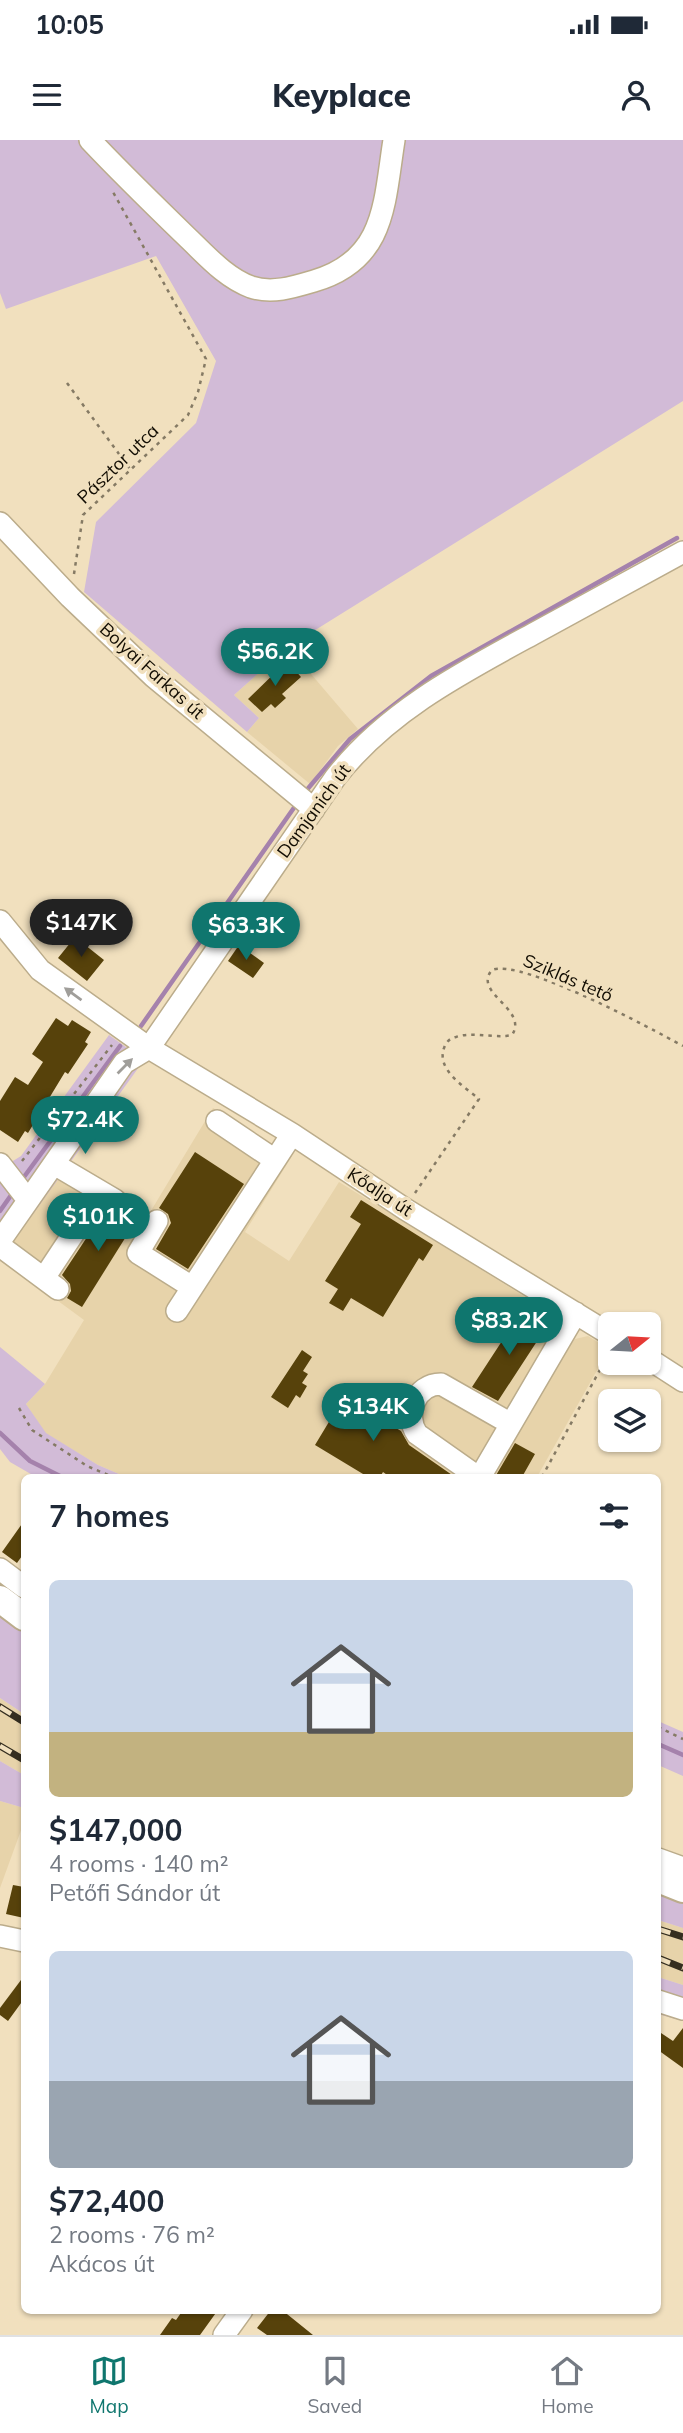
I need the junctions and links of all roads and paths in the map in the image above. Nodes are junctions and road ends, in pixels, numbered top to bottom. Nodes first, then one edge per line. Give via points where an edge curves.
1 (90, 140) edge
2 (394, 140) edge
3 (112, 189) dead end
4 (67, 383) dead end
5 (130, 469) junction
6 (0, 523) edge
7 (683, 552) edge
8 (70, 597) junction
9 (304, 801) junction
10 (0, 921) edge
11 (124, 1030) junction
12 (683, 1046) edge
13 (149, 1048) junction
14 (217, 1121) dead end
15 (292, 1134) junction
16 (275, 1160) junction
17 (54, 1164) junction
18 (15, 1184) edge
19 (405, 1209) junction
20 (157, 1221) dead end
21 (0, 1241) edge
22 (0, 1246) edge
23 (192, 1287) junction
24 (177, 1311) dead end
25 (576, 1313) junction
26 (598, 1327) edge
27 (662, 1367) edge
28 (598, 1374) edge
29 (683, 1381) edge
30 (19, 1408) dead end
31 (511, 1424) junction
32 (106, 1474) edge
33 (475, 1474) edge
34 (481, 1474) edge
35 (544, 1474) edge
36 (0, 1569) edge
37 (21, 1585) edge
38 (0, 1599) edge
39 (21, 1615) edge
40 (661, 1728) edge
41 (683, 1739) edge
42 (661, 1860) edge
43 (683, 1868) edge
44 (661, 1879) edge
45 (683, 1889) edge
46 (0, 1936) edge
47 (21, 1940) edge
48 (661, 2002) edge
49 (683, 2009) edge
50 (239, 2314) edge
51 (224, 2335) edge

1 - 2 street via 224,272 252,287 277,290 329,277 355,262 370,243 383,210
3 - 5 path, Pásztor utca via 206,359 188,415
4 - 5 path
5 - 8 path, Pásztor utca via 83,515
6 - 8 street, Bolyai Farkas út
7 - 9 street, Damjanich út via 464,672 412,706
8 - 9 street, Bolyai Farkas út via 154,677
9 - 13 street, Damjanich út
11 -> 10 street, Kőalja út via 40,970
11 - 13 street, Kőalja út
11 - 18 path
12 - 19 path, Sziklás tető via 586,997 510,968 492,970 488,974 491,990 514,1018 516,1029 506,1036 458,1035 446,1044 443,1060 447,1070 479,1100
13 - 15 street, Kőalja út
17 -> 13 street via 124,1063
14 - 16 street
15 - 16 street
15 - 19 street, Kőalja út
16 - 23 street
17 - 18 street
17 - 22 street via 108,1196 51,1283
18 - 21 street
19 - 25 street, Kőalja út
20 - 23 street via 138,1253
23 - 24 street
25 - 26 street, Kőalja út
25 - 31 street
27 - 29 street
28 - 35 path
30 - 32 path via 32,1430
31 - 33 street via 441,1384 428,1387 417,1397 411,1413 417,1434
31 - 34 street
36 - 37 street
38 - 39 main road
40 - 41 path
42 - 43 street
44 - 45 main road
46 - 47 street
48 - 49 street
50 - 51 street

